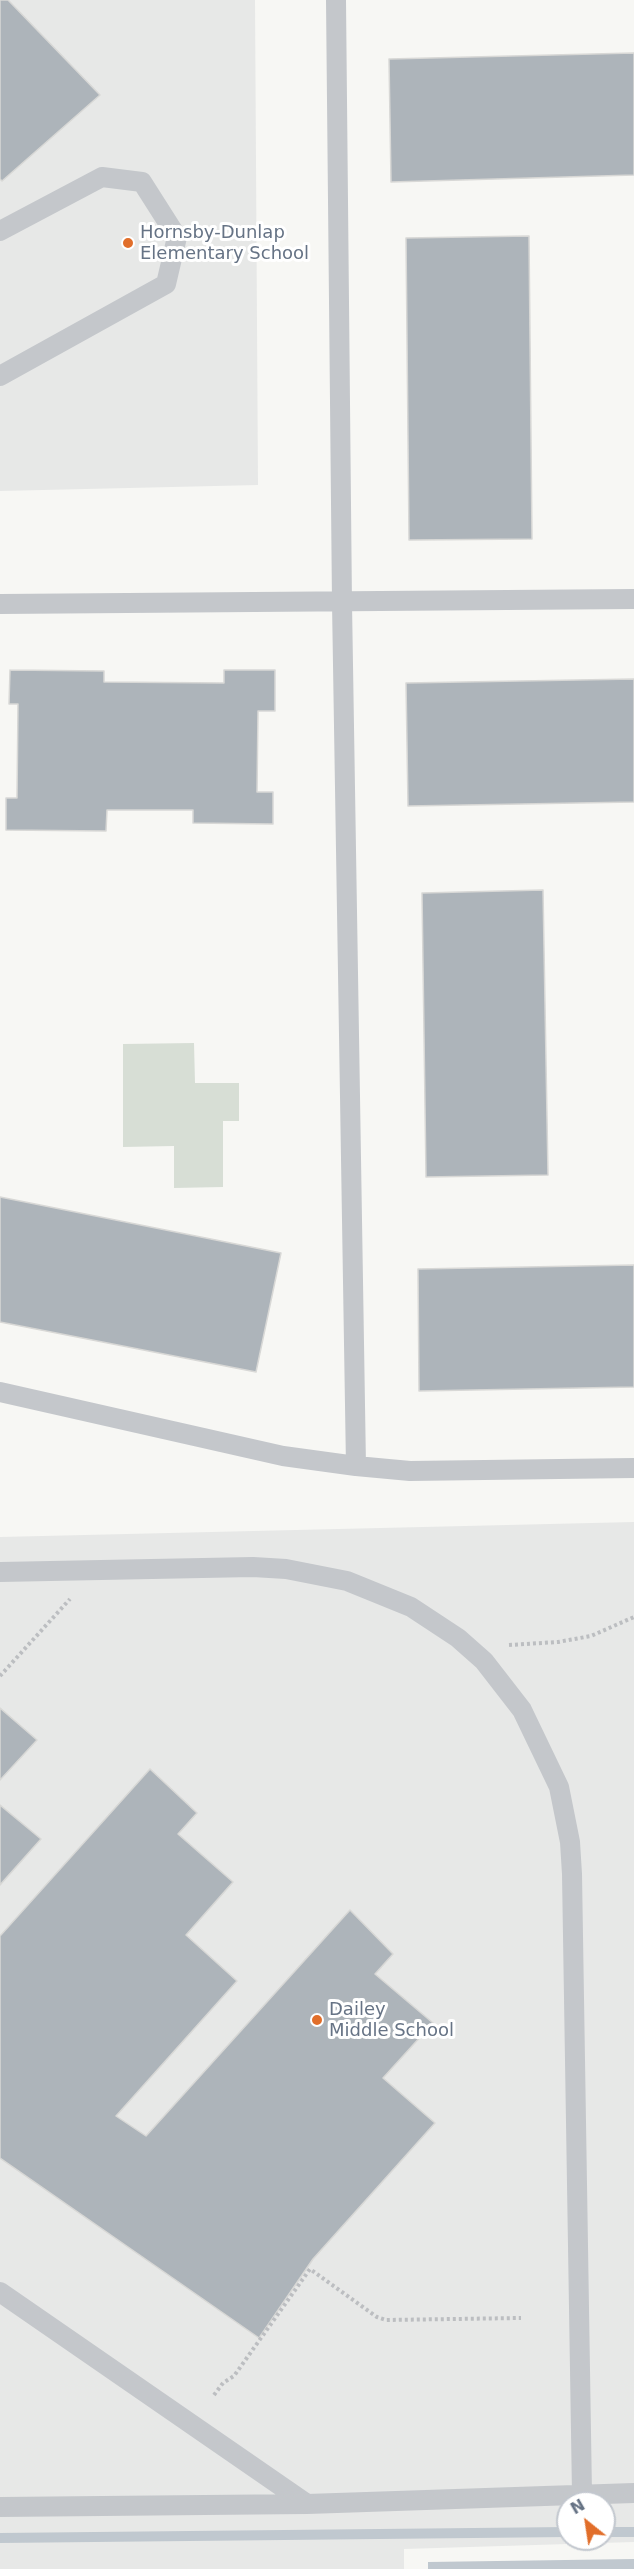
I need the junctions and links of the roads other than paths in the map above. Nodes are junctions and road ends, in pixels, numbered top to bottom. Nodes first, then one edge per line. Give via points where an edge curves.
1 (336, 0) edge
2 (0, 231) edge
3 (0, 376) edge
4 (634, 599) edge
5 (342, 603) junction
6 (0, 604) edge
7 (0, 1392) edge
8 (356, 1466) junction
9 (634, 1468) edge
10 (0, 1572) edge
11 (0, 2292) edge
12 (582, 2491) edge
13 (616, 2493) edge
14 (634, 2493) edge
15 (556, 2495) edge
16 (308, 2504) junction
17 (0, 2507) edge

1 - 5 lane
2 - 3 lane via 102,177 142,182 177,237 166,284
4 - 5 lane
5 - 6 lane
5 - 8 lane
7 - 8 lane via 283,1456
8 - 9 lane via 410,1471
10 - 12 lane via 286,1569 347,1581 411,1607 458,1638 484,1661 522,1710 559,1787 570,1842
11 - 16 lane
13 - 14 lane
15 - 16 lane
16 - 17 lane

